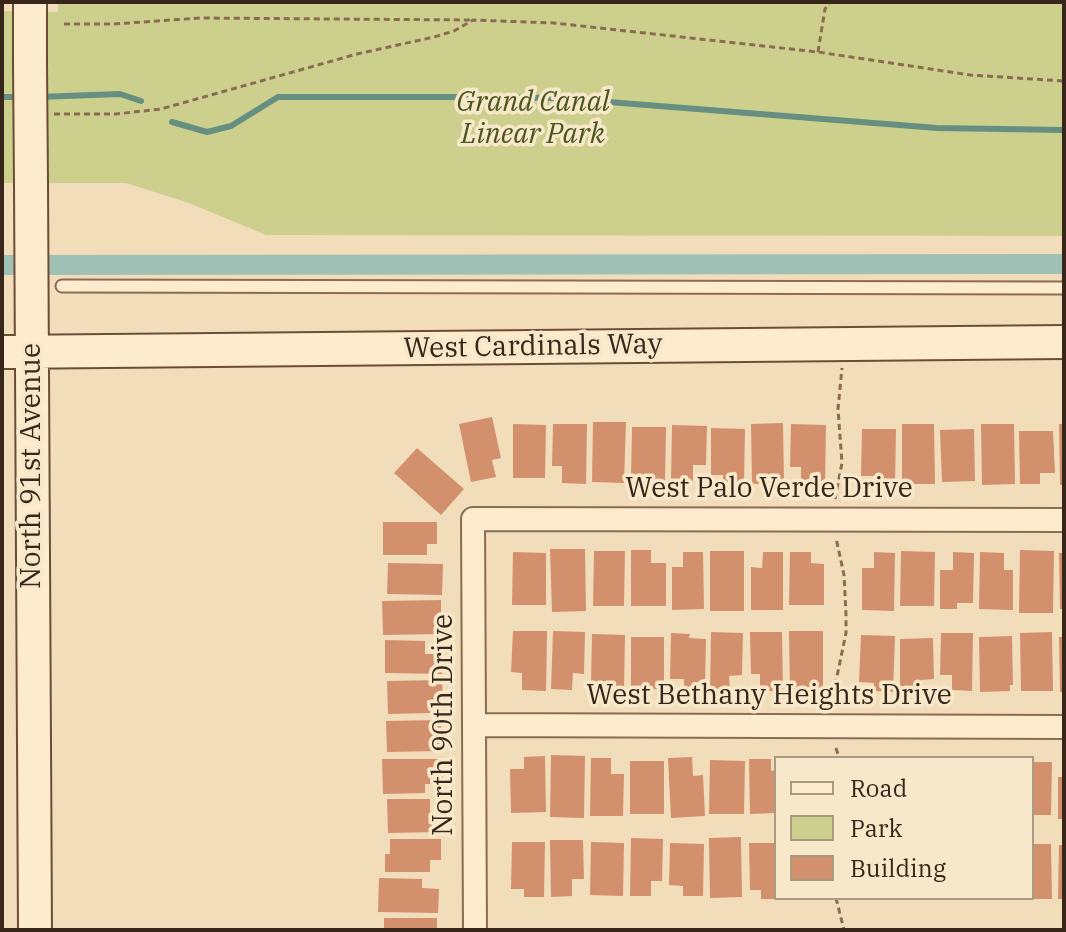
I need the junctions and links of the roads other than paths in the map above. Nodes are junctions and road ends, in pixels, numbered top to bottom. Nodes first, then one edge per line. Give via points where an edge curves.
1 (30, 2) edge
2 (62, 286) dead end
3 (1064, 288) edge
4 (1064, 342) edge
5 (16, 352) edge
6 (473, 519) joint
7 (1064, 520) edge
8 (474, 725) junction
9 (1064, 727) edge
10 (35, 930) edge
11 (475, 930) edge

1 - 5 main road, North 91st Avenue, bridge via 30,285
2 - 3 lane
4 - 5 main road, West Cardinals Way
5 - 10 main road, North 91st Avenue
6 - 7 street, West Palo Verde Drive
6 - 8 street, North 90th Drive
8 - 9 street, West Bethany Heights Drive
8 - 11 street, North 90th Drive

